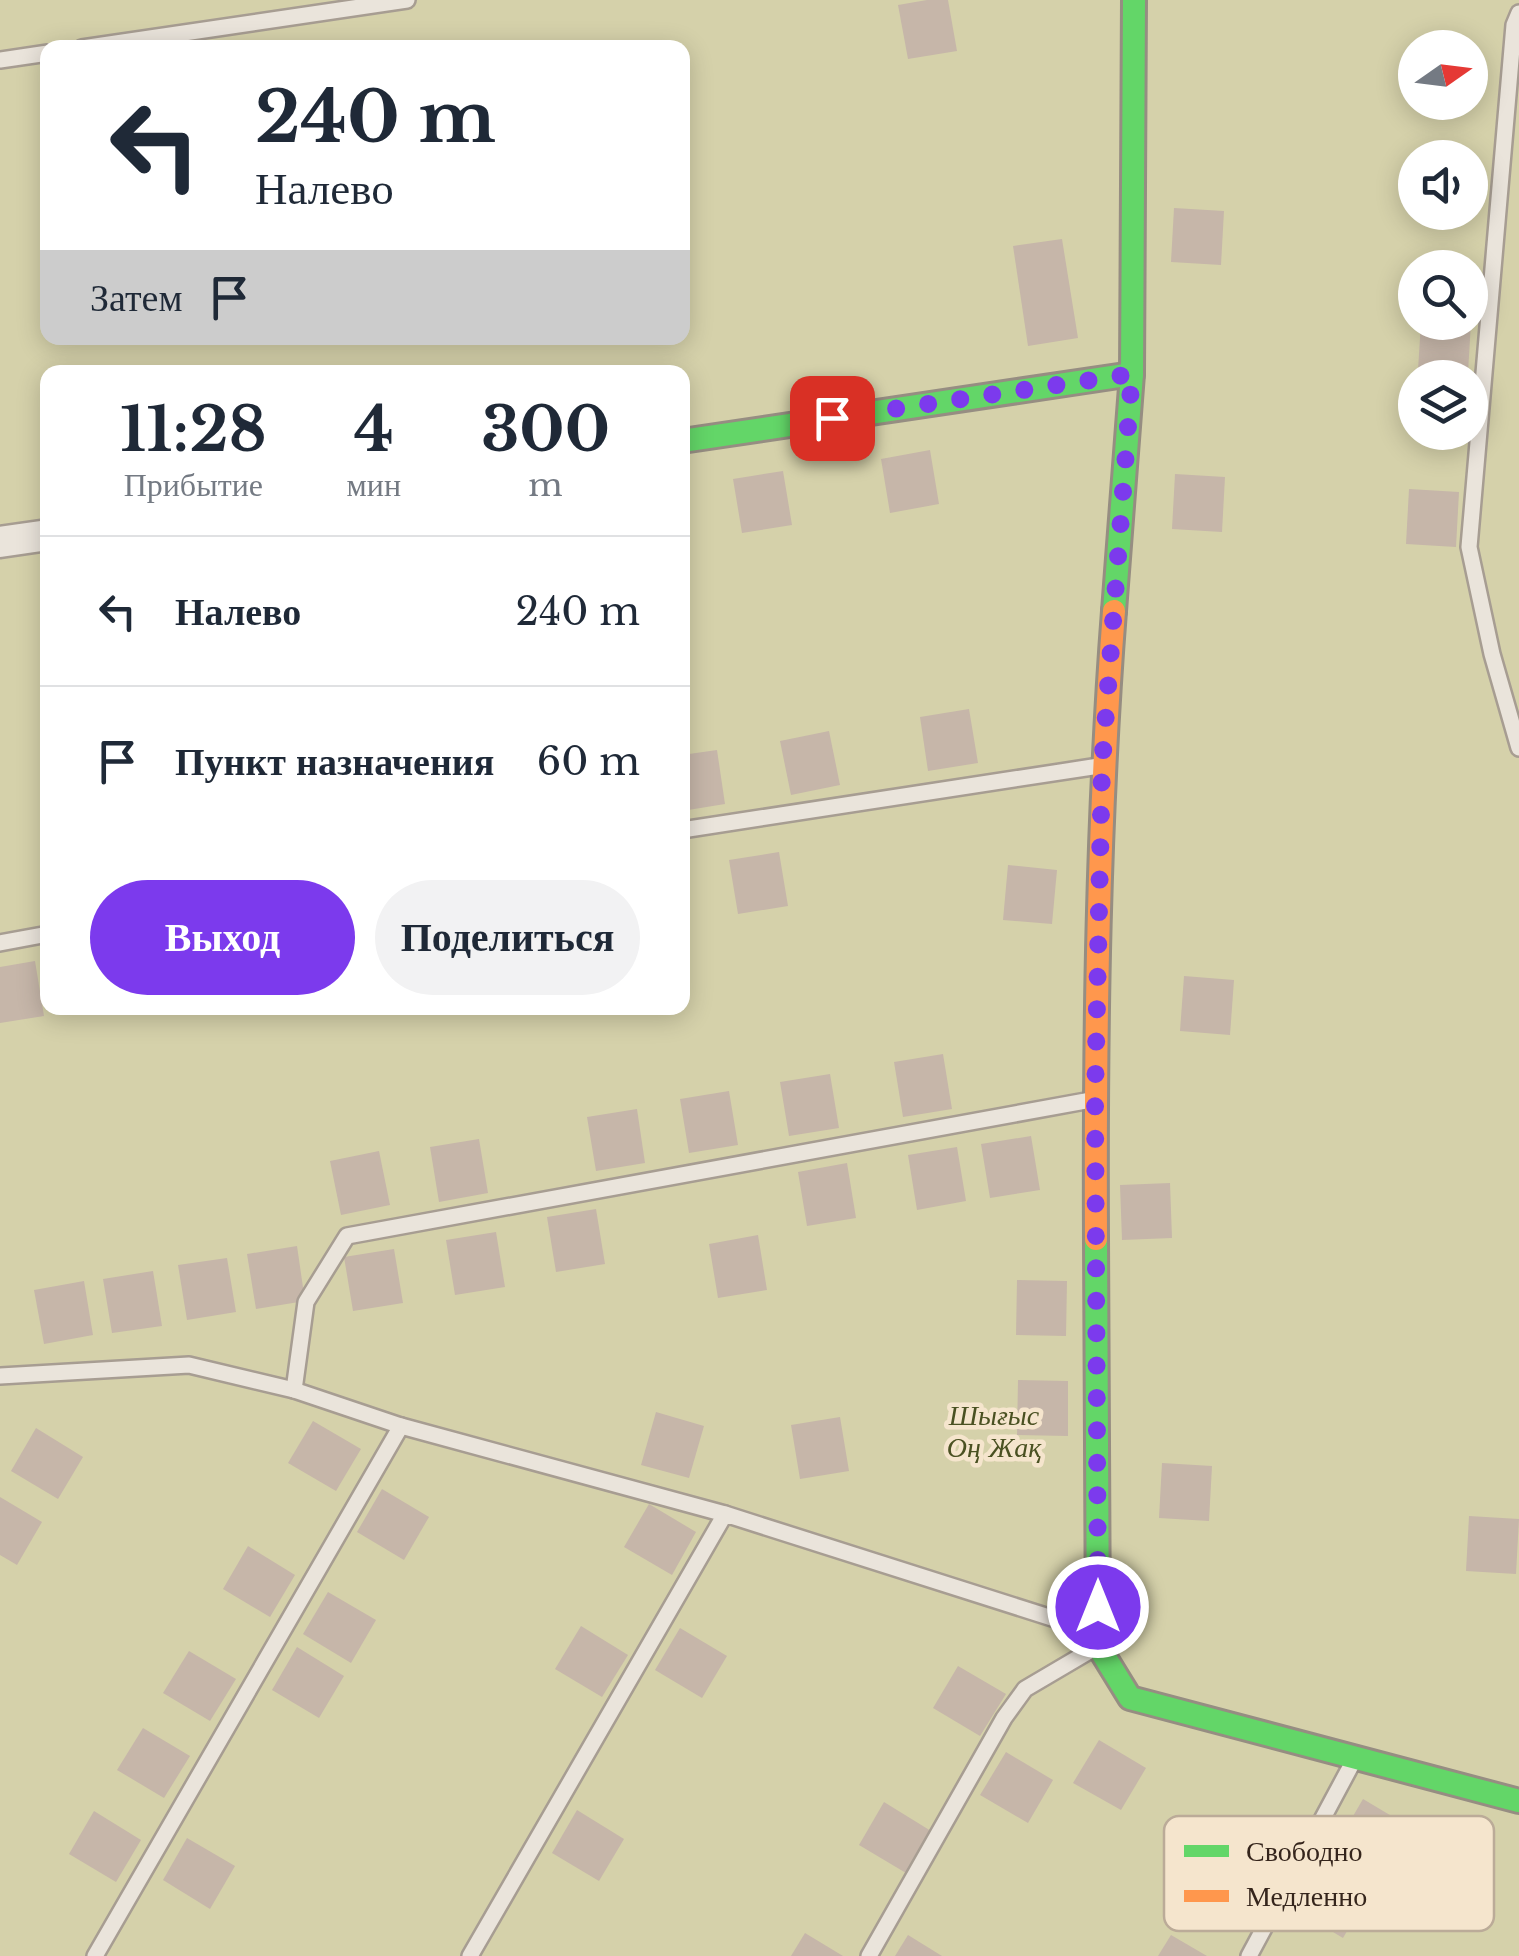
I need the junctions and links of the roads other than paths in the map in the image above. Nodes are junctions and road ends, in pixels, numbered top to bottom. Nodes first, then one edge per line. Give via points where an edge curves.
1 (407, 0) edge
2 (1134, 0) edge
3 (1519, 12) edge
4 (136, 40) edge
5 (40, 53) edge
6 (0, 60) edge
7 (1132, 374) junction
8 (690, 440) edge
9 (40, 537) edge
10 (0, 542) edge
11 (1519, 748) edge
12 (1102, 766) junction
13 (690, 829) edge
14 (40, 936) edge
15 (0, 944) edge
16 (1095, 1099) junction
17 (0, 1376) edge
18 (294, 1390) junction
19 (401, 1426) junction
20 (725, 1514) junction
21 (1098, 1646) junction
22 (1354, 1760) junction
23 (1519, 1801) edge
24 (1324, 1816) edge
25 (1263, 1931) edge
26 (95, 1956) edge
27 (470, 1956) edge
28 (869, 1956) edge
29 (1250, 1956) edge

1 - 4 lane
2 - 7 street
3 - 11 lane via 1469,547
5 - 6 lane
7 - 8 street
7 - 12 street
9 - 10 street
12 - 13 lane
12 - 16 street
14 - 15 lane
16 - 18 lane via 346,1236 306,1302
16 - 21 street
17 - 18 lane via 189,1365
18 - 19 lane
19 - 20 lane
19 - 26 lane
20 - 21 lane via 1074,1625
20 - 27 lane
21 - 22 street via 1130,1698
21 - 28 lane via 1024,1689
22 - 23 street
22 - 24 lane
25 - 29 lane

